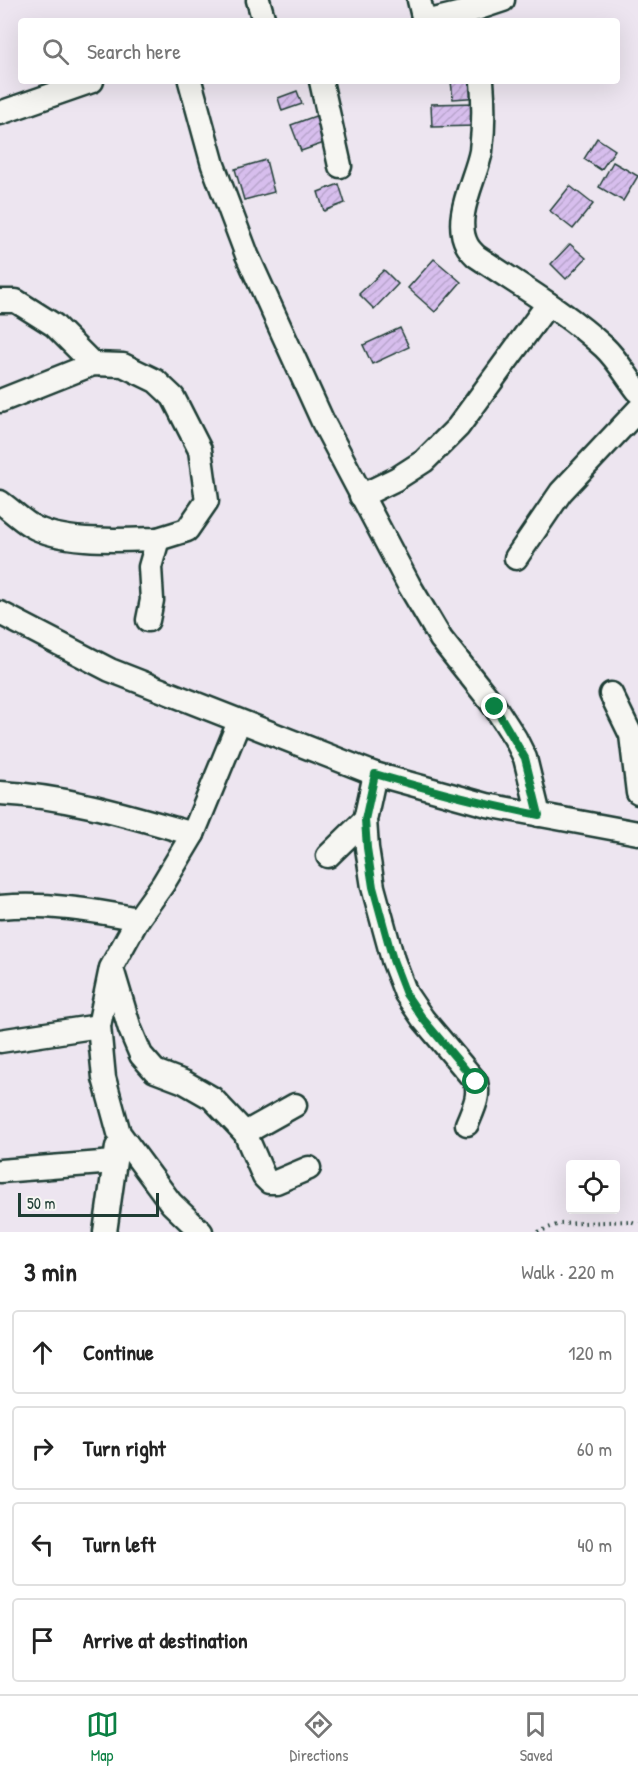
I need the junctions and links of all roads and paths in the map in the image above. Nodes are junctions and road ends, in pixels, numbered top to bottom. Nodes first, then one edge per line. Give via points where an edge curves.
1 (258, 0) edge
2 (419, 0) edge
3 (503, 0) edge
4 (471, 16) edge
5 (263, 18) edge
6 (423, 18) edge
7 (454, 18) edge
8 (83, 84) edge
9 (191, 84) edge
10 (322, 84) edge
11 (482, 84) edge
12 (0, 113) edge
13 (340, 166) dead end
14 (0, 301) edge
15 (548, 304) junction
16 (93, 364) junction
17 (638, 391) edge
18 (0, 401) edge
19 (638, 410) edge
20 (362, 495) junction
21 (0, 502) edge
22 (158, 539) junction
23 (516, 558) dead end
24 (0, 613) edge
25 (148, 620) dead end
26 (611, 694) dead end
27 (239, 722) junction
28 (375, 774) junction
29 (638, 792) edge
30 (0, 793) edge
31 (539, 815) junction
32 (365, 820) junction
33 (638, 833) edge
34 (193, 834) junction
35 (328, 856) dead end
36 (0, 907) edge
37 (138, 919) junction
38 (111, 968) junction
39 (99, 1026) junction
40 (0, 1041) edge
41 (295, 1105) dead end
42 (467, 1124) dead end
43 (245, 1133) junction
44 (119, 1134) junction
45 (114, 1162) junction
46 (309, 1168) dead end
47 (0, 1171) edge
48 (638, 1224) edge
49 (105, 1232) edge
50 (201, 1232) edge
51 (538, 1232) edge

1 - 5 street
2 - 6 street
3 - 4 street
4 - 7 street
8 - 12 street
9 - 20 street via 213,165 247,255 323,422
10 - 13 street
11 - 15 street via 485,113 480,153 465,202 463,233 476,256
14 - 16 street via 16,301 54,325
15 - 17 street via 606,349
15 - 20 street via 458,427 424,460
16 - 18 street
16 - 22 street via 123,365 156,381 173,397 200,450 207,501 187,530
19 - 23 street via 561,492
20 - 31 street via 441,639 495,707 514,738 525,758
21 - 22 street via 31,525 61,536
22 - 25 street via 150,567 152,600
24 - 27 street via 110,670
26 - 29 street via 631,735
27 - 28 street
27 - 34 street
28 - 31 street via 465,800
28 - 32 street
30 - 34 street via 84,805
31 - 33 street
32 - 35 street
32 - 42 street via 373,887 406,994 476,1082 477,1098
34 - 37 street
36 - 37 street via 27,904 79,908
37 - 38 street
38 - 39 street
38 - 43 street via 141,1055 155,1071 212,1098
39 - 40 street
39 - 44 street via 104,1078
41 - 43 street
43 - 46 street via 269,1182
44 - 45 street
44 - 50 street via 171,1203
45 - 47 street
45 - 49 street
48 - 51 path via 559,1224

